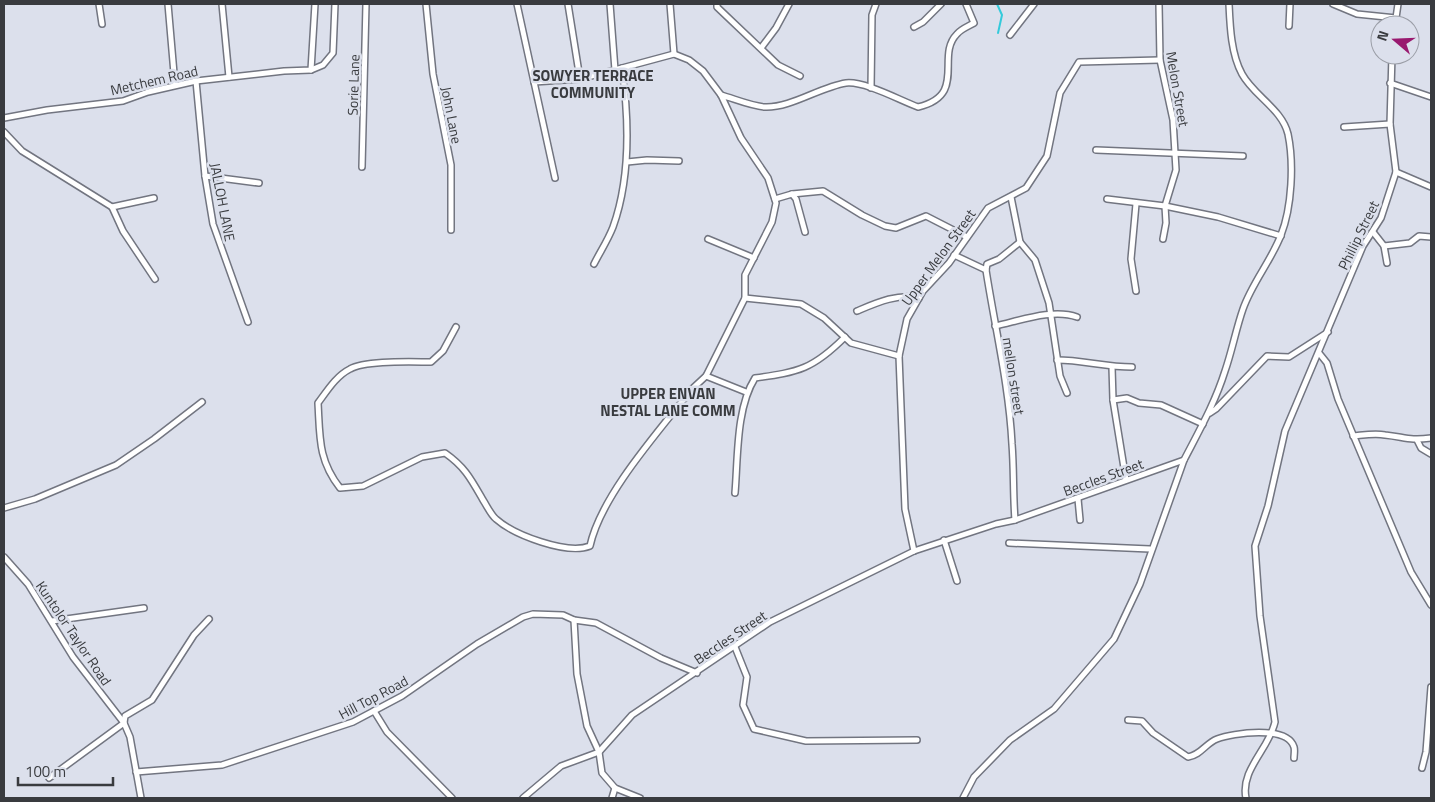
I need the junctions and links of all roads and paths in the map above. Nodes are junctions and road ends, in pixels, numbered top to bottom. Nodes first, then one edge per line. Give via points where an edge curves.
1 (99, 4) edge
2 (168, 4) edge
3 (222, 4) edge
4 (315, 4) edge
5 (335, 4) edge
6 (366, 4) edge
7 (426, 4) edge
8 (517, 4) edge
9 (568, 4) edge
10 (610, 4) edge
11 (670, 4) edge
12 (789, 4) edge
13 (876, 4) edge
14 (941, 4) edge
15 (966, 4) edge
16 (1034, 4) edge
17 (1159, 4) edge
18 (1230, 4) edge
19 (1290, 4) edge
20 (1336, 4) edge
21 (717, 5) edge
22 (1370, 15) edge
23 (102, 24) dead end
24 (1289, 26) dead end
25 (914, 28) dead end
26 (1010, 35) dead end
27 (761, 48) junction
28 (674, 54) junction
29 (1160, 60) junction
30 (1391, 65) edge
31 (622, 68) junction
32 (311, 70) junction
33 (615, 70) junction
34 (228, 76) junction
35 (800, 76) dead end
36 (580, 78) junction
37 (196, 81) junction
38 (534, 82) junction
39 (1390, 83) junction
40 (175, 85) junction
41 (871, 88) junction
42 (721, 95) junction
43 (1431, 97) edge
44 (4, 118) edge
45 (1390, 124) junction
46 (1344, 127) dead end
47 (4, 132) edge
48 (1096, 150) dead end
49 (1175, 152) junction
50 (1243, 156) dead end
51 (627, 162) junction
52 (679, 162) dead end
53 (362, 167) dead end
54 (1396, 172) junction
55 (205, 176) junction
56 (555, 178) dead end
57 (259, 183) dead end
58 (1431, 187) edge
59 (792, 194) junction
60 (1011, 197) junction
61 (154, 198) dead end
62 (775, 199) junction
63 (1107, 199) dead end
64 (1136, 204) junction
65 (1165, 206) junction
66 (112, 207) junction
67 (451, 230) dead end
68 (806, 232) dead end
69 (1373, 232) junction
70 (1281, 236) junction
71 (967, 237) junction
72 (1431, 237) edge
73 (708, 239) dead end
74 (1163, 239) dead end
75 (1020, 242) junction
76 (1384, 246) junction
77 (954, 255) junction
78 (754, 258) junction
79 (1387, 263) dead end
80 (594, 264) dead end
81 (986, 270) junction
82 (155, 279) dead end
83 (1136, 291) dead end
84 (744, 298) junction
85 (919, 298) junction
86 (857, 311) dead end
87 (1052, 315) junction
88 (1077, 317) dead end
89 (248, 322) dead end
90 (995, 326) junction
91 (456, 327) dead end
92 (1328, 332) junction
93 (845, 337) junction
94 (1319, 353) junction
95 (900, 356) junction
96 (1057, 360) junction
97 (1112, 367) junction
98 (1132, 367) dead end
99 (706, 376) junction
100 (746, 392) junction
101 (1067, 393) dead end
102 (1114, 400) junction
103 (202, 402) dead end
104 (1210, 413) junction
105 (1203, 424) junction
106 (1353, 436) junction
107 (1431, 438) edge
108 (1417, 440) junction
109 (1431, 454) edge
110 (1184, 460) junction
111 (1126, 480) junction
112 (735, 493) dead end
113 (1078, 499) junction
114 (4, 508) edge
115 (1015, 520) junction
116 (1080, 520) dead end
117 (944, 540) junction
118 (1010, 543) dead end
119 (1150, 549) junction
120 (914, 551) junction
121 (4, 557) edge
122 (956, 581) dead end
123 (1431, 605) edge
124 (144, 608) dead end
125 (209, 619) dead end
126 (574, 620) junction
127 (52, 621) junction
128 (735, 647) junction
129 (697, 673) junction
130 (1431, 686) edge
131 (374, 711) junction
132 (1128, 720) dead end
133 (124, 722) junction
134 (1272, 734) junction
135 (917, 740) dead end
136 (599, 752) junction
137 (1294, 758) dead end
138 (1422, 768) dead end
139 (136, 772) junction
140 (49, 778) dead end
141 (615, 788) junction
142 (141, 798) edge
143 (452, 798) edge
144 (524, 798) edge
145 (612, 798) edge
146 (640, 798) edge
147 (963, 798) edge
148 (1246, 798) edge

1 - 23 street
2 - 40 street
3 - 34 street
4 - 32 street
5 - 32 street via 333,53 323,65
6 - 53 street, Sorie Lane
7 - 67 street, John Lane via 433,74 451,165
8 - 38 street
9 - 36 street
10 - 33 street
11 - 28 street
12 - 27 street
13 - 41 street via 872,14
14 - 25 street
15 - 41 street via 974,23 957,34 950,46 950,68 944,92 936,101 918,107
16 - 26 street
17 - 29 street, Melon Street
18 - 70 street via 1230,33 1242,73 1283,120 1288,134 1291,183
19 - 24 street
20 - 22 street via 1357,14
21 - 27 street
27 - 35 street via 778,66
28 - 31 street
28 - 42 street via 703,71
29 - 49 street, Melon Street via 1174,120
29 - 60 street, Upper Melon Street via 1079,62 1060,93 1047,156 1026,188
30 - 39 street, Phillip Street
31 - 33 street
31 - 51 street via 626,95
32 - 34 street, Metchem Road
33 - 36 street
34 - 37 street, Metchem Road
36 - 38 street
37 - 40 street, Metchem Road
37 - 55 street, JALLOH LANE
38 - 56 street
39 - 43 street
39 - 45 street, Phillip Street
40 - 44 street, Metchem Road via 122,101
41 - 42 street via 847,83 797,98 785,105 765,107
42 - 62 street via 741,138 768,178
45 - 46 street
45 - 54 street, Phillip Street
47 - 66 street via 22,151
48 - 49 street
49 - 50 street
49 - 65 street, Melon Street via 1176,170
51 - 52 street
51 - 80 street via 612,228
54 - 58 street
54 - 69 street, Phillip Street
55 - 57 street
55 - 89 street, JALLOH LANE via 213,224
59 - 62 street
59 - 68 street
59 - 71 street via 823,191 885,226 896,228 926,216
60 - 71 street, Upper Melon Street via 988,208
60 - 75 street
61 - 66 street
62 - 78 street via 772,222
63 - 64 street
64 - 65 street
64 - 83 street via 1132,259
65 - 70 street via 1233,221
65 - 74 street, Melon Street
66 - 82 street via 123,231
69 - 76 street
69 - 92 street, Phillip Street via 1363,246
70 - 104 street via 1250,292
71 - 77 street, Upper Melon Street
72 - 76 street via 1419,236 1410,243
73 - 78 street
75 - 81 street via 987,264
75 - 87 street via 1035,260
76 - 79 street
77 - 81 street
77 - 85 street, Upper Melon Street
78 - 84 street via 745,275
81 - 90 street, mellon street
84 - 93 street via 801,304 824,318
84 - 99 street
85 - 86 street via 892,299
85 - 95 street, Upper Melon Street via 907,319
87 - 88 street
87 - 90 street
87 - 96 street
90 - 115 street, mellon street via 1004,370 1012,444
91 - 99 street via 443,351 431,362 359,364 348,370 318,403 324,464 340,488 363,486 422,457 445,453 462,465 495,519 520,535 549,544 584,548 590,546 605,508 623,481 692,389
92 - 94 street, Phillip Street
92 - 104 street via 1289,357 1267,356
93 - 95 street via 852,343
93 - 100 street via 825,358 800,371 755,378
94 - 106 street via 1327,363
94 - 134 street, Phillip Street via 1285,431 1255,546 1274,722
95 - 120 street, Upper Melon Street via 905,508
96 - 97 street
96 - 101 street
97 - 98 street
97 - 102 street
99 - 100 street
100 - 112 street
102 - 105 street via 1128,398 1139,403 1161,405
102 - 111 street
103 - 114 street via 116,465 35,499
104 - 105 street
105 - 110 street
106 - 108 street via 1379,434
106 - 123 street via 1411,572
107 - 108 street
108 - 109 street via 1420,448
110 - 111 street, Beccles Street
110 - 119 street
111 - 113 street, Beccles Street
113 - 115 street, Beccles Street
113 - 116 street
115 - 117 street, Beccles Street
117 - 120 street, Beccles Street
117 - 122 street
118 - 119 street
119 - 147 street via 1133,600 1114,639 1054,709 1010,740 974,776
120 - 128 street, Beccles Street via 770,622
121 - 127 street, Kuntolor Taylor Road via 28,584
124 - 127 street
125 - 133 street via 194,635 152,700 125,716
126 - 129 street, Hill Top Road via 596,623
126 - 131 street, Hill Top Road via 563,615 542,613 523,617
126 - 136 street via 577,674 587,726
127 - 133 street, Kuntolor Taylor Road via 73,657
128 - 129 street, Beccles Street
128 - 135 street via 746,677 744,705 754,729 806,741
129 - 136 street, Beccles Street via 632,715
130 - 138 street
131 - 139 street, Hill Top Road via 348,724 222,765
131 - 143 street via 387,732
132 - 134 street via 1142,721 1153,733 1188,757 1196,756 1216,739 1249,732
133 - 139 street
133 - 140 street
134 - 137 street via 1289,740 1294,746
134 - 148 street via 1247,776
136 - 141 street via 602,773
136 - 144 street via 561,766
139 - 142 street
141 - 145 street
141 - 146 street

